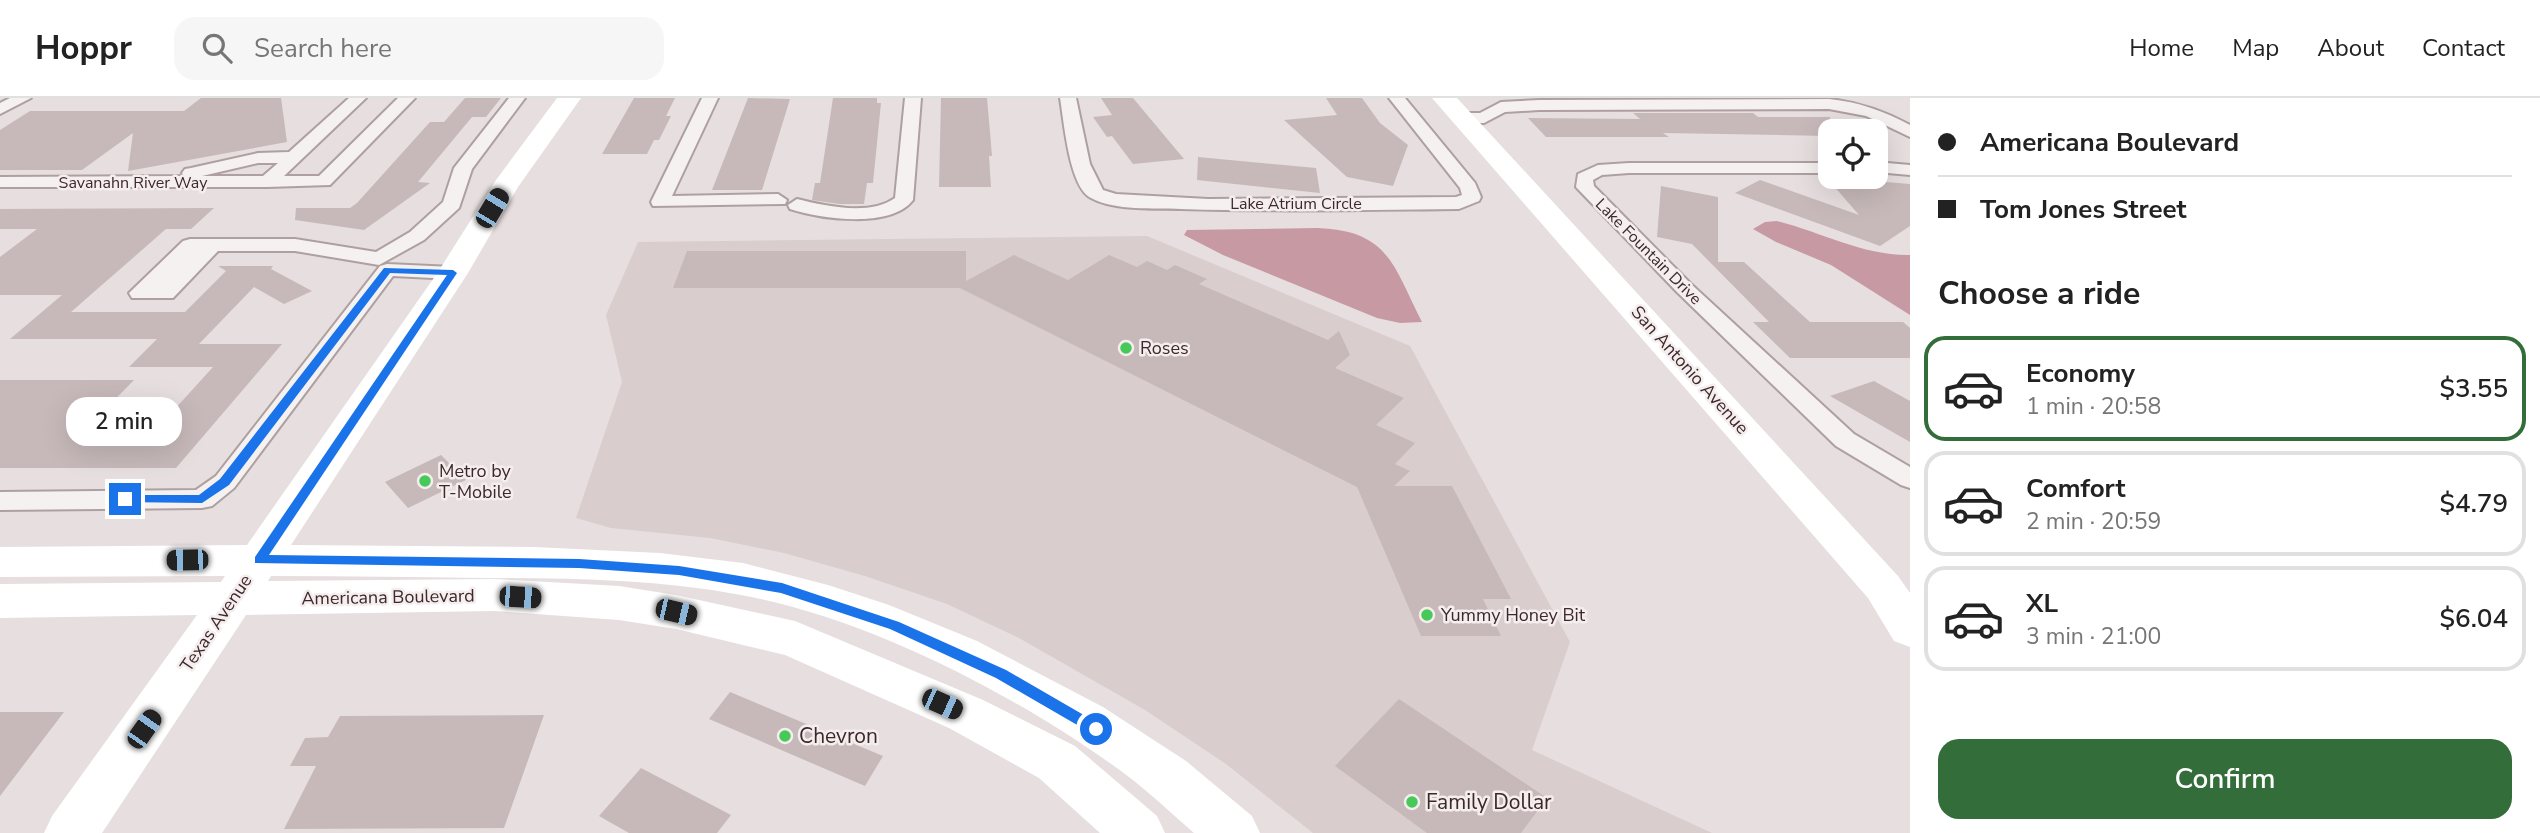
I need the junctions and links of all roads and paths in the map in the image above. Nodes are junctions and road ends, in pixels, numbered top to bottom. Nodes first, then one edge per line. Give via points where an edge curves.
1 (23, 98) edge
2 (358, 98) edge
3 (407, 98) edge
4 (517, 98) edge
5 (569, 98) edge
6 (709, 98) edge
7 (913, 98) edge
8 (1068, 98) edge
9 (1397, 98) edge
10 (0, 108) edge
11 (1453, 108) edge
12 (1910, 132) edge
13 (295, 157) junction
14 (1818, 168) edge
15 (1888, 168) edge
16 (1910, 170) edge
17 (324, 181) joint
18 (0, 182) edge
19 (178, 182) junction
20 (267, 182) junction
21 (778, 200) dead end
22 (797, 205) dead end
23 (214, 245) dead end
24 (383, 264) junction
25 (453, 273) junction
26 (1910, 479) edge
27 (0, 501) edge
28 (260, 560) junction
29 (0, 562) edge
30 (233, 599) junction
31 (0, 601) edge
32 (1910, 629) edge
33 (1001, 674) junction
34 (966, 714) junction
35 (71, 833) edge
36 (1138, 833) edge
37 (1233, 833) edge

1 - 10 street
2 - 13 street
3 - 17 street
4 - 24 street via 463,168 452,204
5 - 25 street, Texas Avenue via 505,186
6 - 21 street via 660,202
7 - 22 street via 904,200 890,209 865,211
8 - 9 street, Lake Atrium Circle via 1086,182 1097,195 1174,204 1460,204 1472,197 1469,187
11 - 12 street, San Antonio Avenue via 1484,118 1501,107 1539,105 1854,105
11 - 32 street, San Antonio Avenue via 1883,587
13 - 19 street via 211,167
13 - 20 street
14 - 26 street, Lake Fountain Drive via 1629,168 1598,170 1584,178 1585,187 1684,288 1846,440
15 - 16 street
17 - 20 street, Savanahn River Way
18 - 19 street, Savanahn River Way
19 - 20 street, Savanahn River Way
23 - 24 street via 295,245
24 - 25 street
24 - 27 street via 225,482 202,499
25 - 28 street, Texas Avenue
28 - 29 street, Americana Boulevard
28 - 30 street, Texas Avenue
28 - 33 street, Americana Boulevard via 579,563 679,570 782,588 894,625
30 - 31 street, Americana Boulevard
30 - 34 street, Americana Boulevard via 495,595 619,603 795,639
30 - 35 street, Texas Avenue
33 - 34 street
33 - 37 street, Americana Boulevard via 1129,748
34 - 36 street, Americana Boulevard via 1058,762

